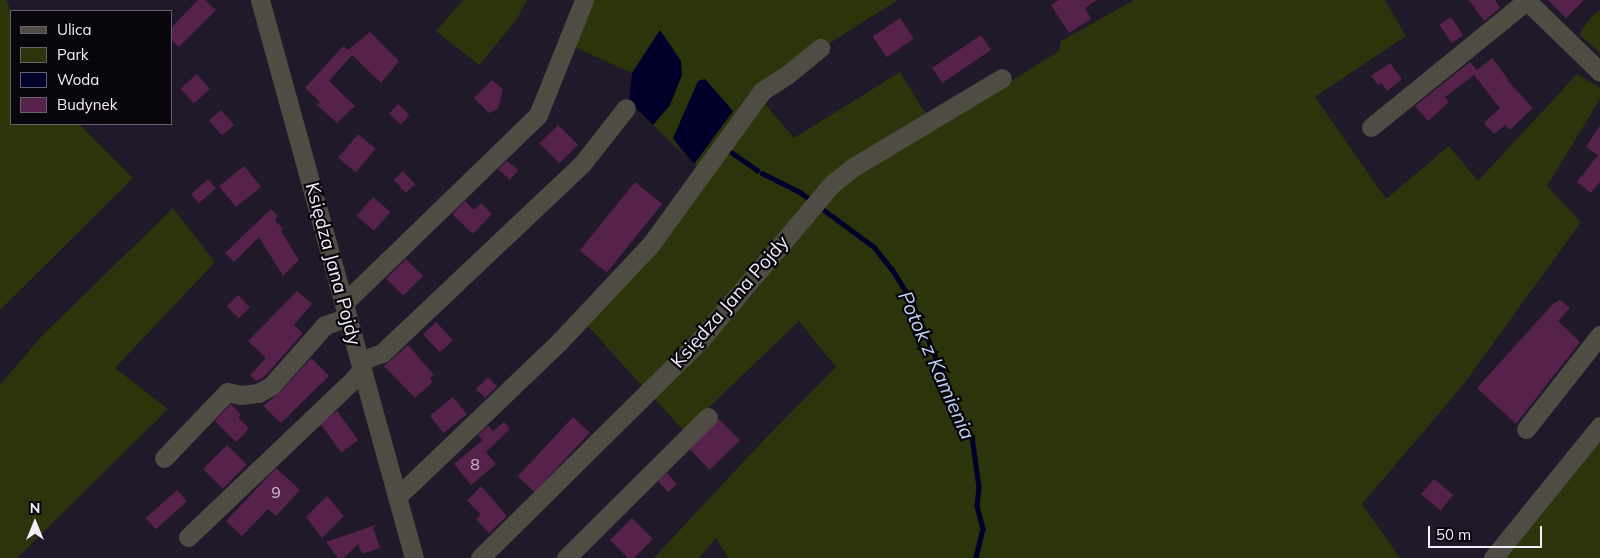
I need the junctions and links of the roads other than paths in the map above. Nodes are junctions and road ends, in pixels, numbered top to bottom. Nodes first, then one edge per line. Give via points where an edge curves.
1 (260, 0) edge
2 (584, 0) edge
3 (1526, 0) edge
4 (820, 48) dead end
5 (1600, 72) edge
6 (1002, 78) dead end
7 (626, 108) dead end
8 (1371, 127) dead end
9 (346, 310) junction
10 (1600, 335) edge
11 (361, 365) junction
12 (708, 417) dead end
13 (1600, 426) edge
14 (1526, 429) dead end
15 (164, 458) dead end
16 (397, 497) junction
17 (188, 537) dead end
18 (414, 558) edge
19 (480, 558) edge
20 (566, 558) edge
21 (1493, 558) edge

1 - 9 street, Księdza Jana Pojdy
2 - 9 street via 538,115
3 - 5 street
3 - 8 street
4 - 16 street via 762,91 651,244 559,342
6 - 19 street, Księdza Jana Pojdy via 855,166 833,183 701,339
7 - 11 street via 582,164 382,353
9 - 11 street, Księdza Jana Pojdy
9 - 15 street via 325,325 271,386 258,393 241,395 227,392
10 - 14 street
11 - 16 street, Księdza Jana Pojdy
11 - 17 street via 354,379
12 - 20 street
13 - 21 street
16 - 18 street, Księdza Jana Pojdy

